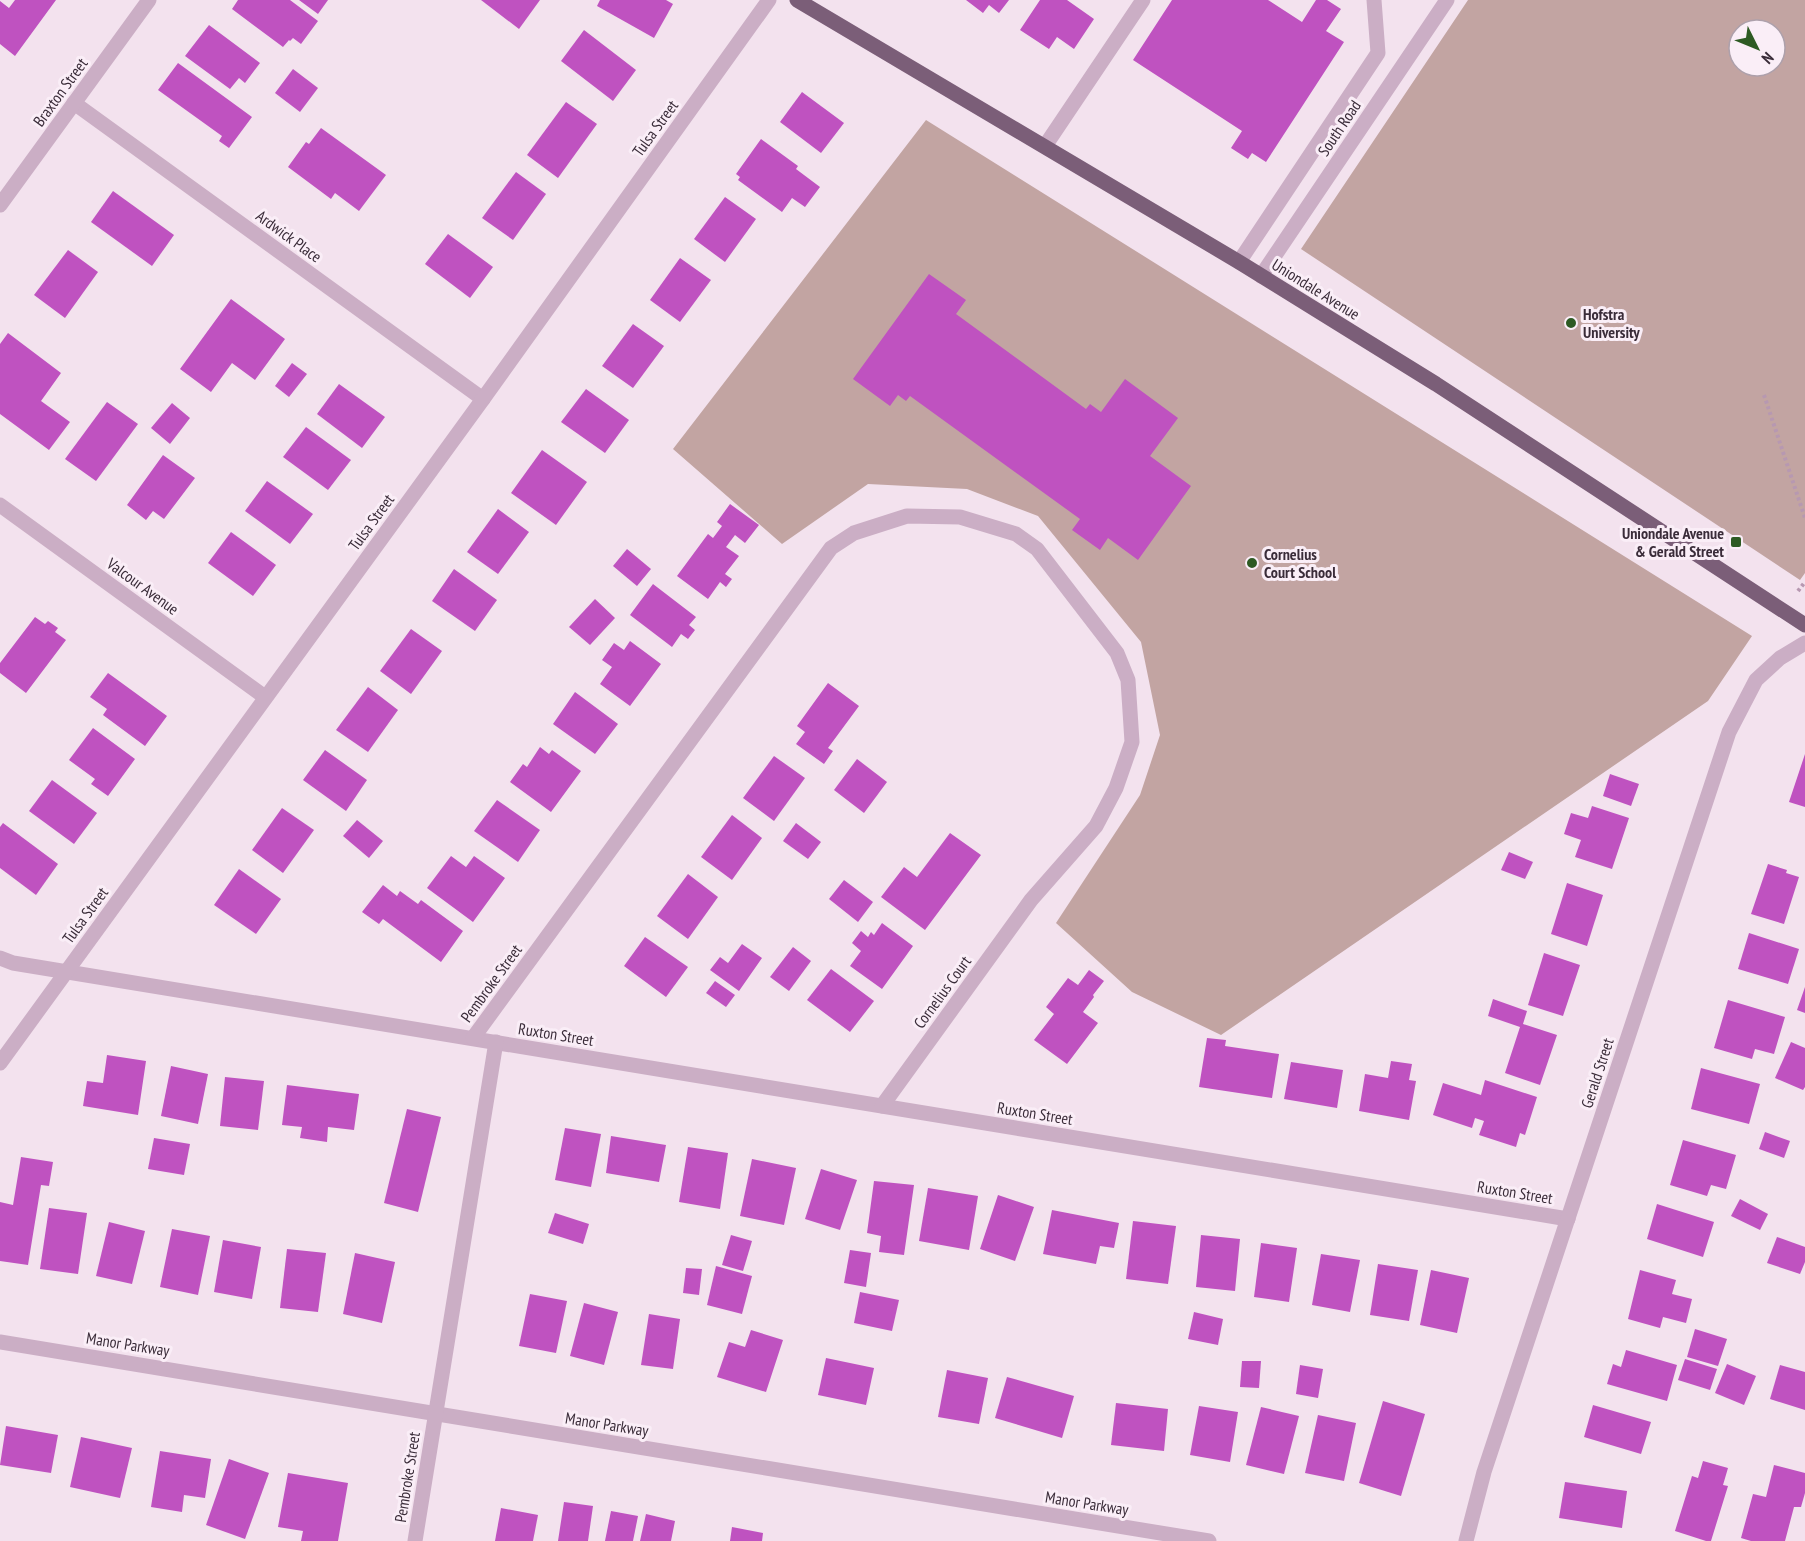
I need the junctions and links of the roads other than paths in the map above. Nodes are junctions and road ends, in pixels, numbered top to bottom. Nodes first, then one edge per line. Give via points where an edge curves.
1 (149, 0) edge
2 (769, 0) edge
3 (797, 0) edge
4 (1143, 0) edge
5 (1374, 0) edge
6 (1447, 0) edge
7 (74, 103) junction
8 (1045, 146) junction
9 (0, 205) edge
10 (1239, 262) junction
11 (1261, 276) junction
12 (483, 399) junction
13 (0, 505) edge
14 (1805, 625) edge
15 (1805, 643) edge
16 (265, 697) junction
17 (1031, 900) joint
18 (0, 957) edge
19 (67, 971) junction
20 (473, 1038) junction
21 (496, 1042) junction
22 (0, 1063) edge
23 (882, 1106) junction
24 (1568, 1219) junction
25 (0, 1342) edge
26 (436, 1414) junction
27 (415, 1541) edge
28 (1209, 1541) edge
29 (1466, 1541) edge

1 - 7 street, Braxton Street
2 - 12 street, Tulsa Street
3 - 8 main road, Uniondale Avenue
4 - 8 street
5 - 10 street via 1378,53
6 - 11 street, South Road
7 - 9 street, Braxton Street
7 - 12 street, Ardwick Place
8 - 10 main road, Uniondale Avenue
10 - 11 main road, Uniondale Avenue
11 - 14 main road, Uniondale Avenue via 1436,384
12 - 16 street, Tulsa Street
13 - 16 street, Valcour Avenue
15 - 24 street, Gerald Street via 1780,658 1756,680 1729,732
16 - 19 street, Tulsa Street
17 - 20 street, Pembroke Street via 1096,826 1116,788 1132,741 1128,680 1118,653 1037,549 1016,534 960,517 907,516 854,533 831,548
17 - 23 street, Cornelius Court
18 - 19 street via 13,963
19 - 20 street
19 - 22 street, Tulsa Street
20 - 21 street, Pembroke Street
21 - 23 street, Ruxton Street
21 - 26 street, Pembroke Street
23 - 24 street, Ruxton Street
24 - 29 street, Gerald Street via 1484,1472
25 - 26 street, Manor Parkway
26 - 27 street, Pembroke Street
26 - 28 street, Manor Parkway

